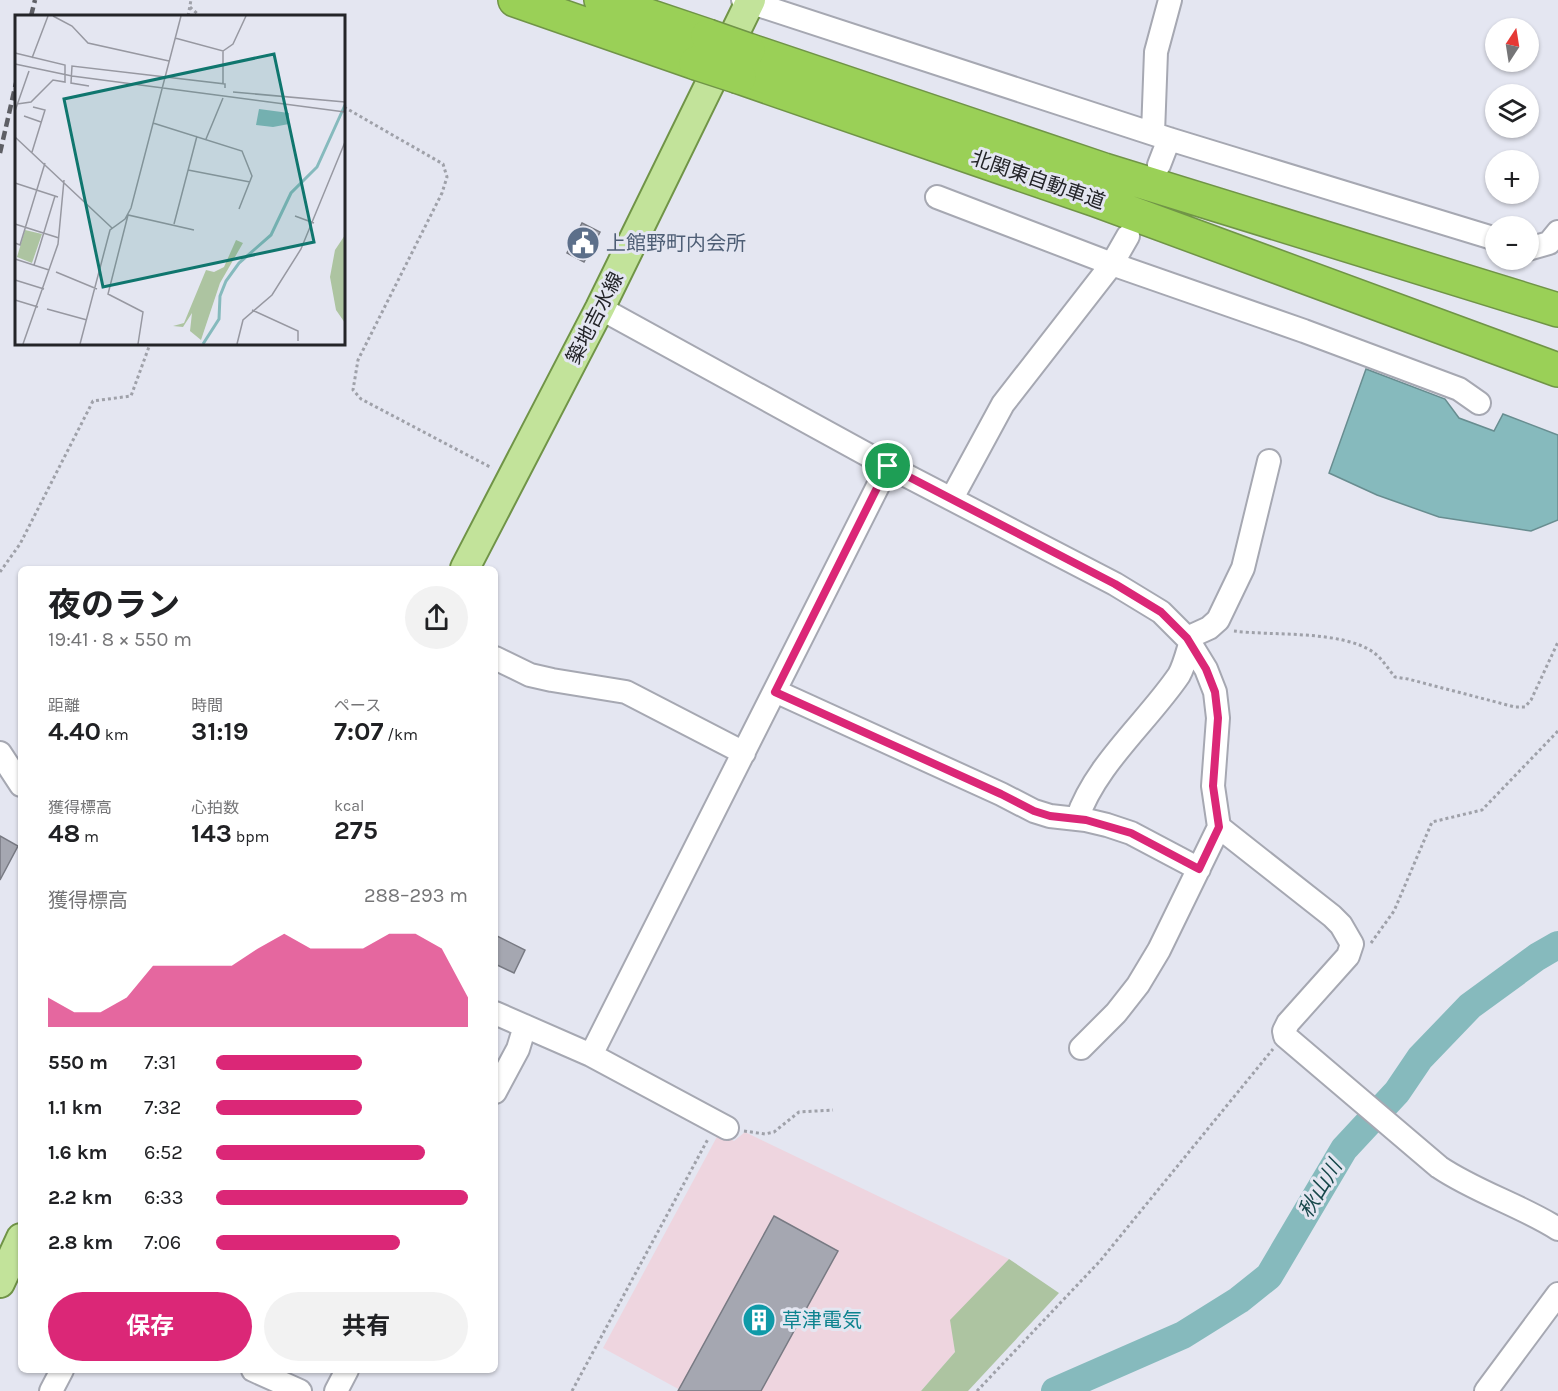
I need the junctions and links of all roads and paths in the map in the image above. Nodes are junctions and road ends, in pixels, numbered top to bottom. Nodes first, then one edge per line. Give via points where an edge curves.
1 (191, 0) edge
2 (514, 0) edge
3 (601, 0) edge
4 (1170, 0) edge
5 (748, 1) edge
6 (190, 7) junction
7 (189, 15) edge
8 (199, 15) edge
9 (702, 49) junction
10 (744, 64) junction
11 (345, 108) edge
12 (1161, 136) junction
13 (1159, 165) dead end
14 (936, 197) dead end
15 (1558, 232) edge
16 (1128, 236) dead end
17 (1485, 236) edge
18 (1539, 246) edge
19 (1112, 264) junction
20 (600, 308) junction
21 (1558, 310) edge
22 (150, 345) edge
23 (1558, 370) edge
24 (1479, 403) dead end
25 (1269, 461) dead end
26 (888, 466) junction
27 (511, 478) junction
28 (952, 498) junction
29 (466, 566) edge
30 (0, 572) edge
31 (1209, 628) junction
32 (1189, 641) junction
33 (1558, 642) edge
34 (498, 659) edge
35 (775, 692) junction
36 (1558, 730) edge
37 (744, 753) junction
38 (1077, 819) junction
39 (1219, 827) junction
40 (1199, 869) junction
41 (1367, 948) dead end
42 (498, 1014) edge
43 (525, 1026) junction
44 (1284, 1042) junction
45 (1081, 1048) dead end
46 (591, 1054) junction
47 (498, 1086) edge
48 (833, 1110) dead end
49 (722, 1125) junction
50 (1558, 1229) edge
51 (18, 1244) edge
52 (0, 1283) edge
53 (1558, 1294) edge
54 (60, 1373) edge
55 (260, 1373) edge
56 (345, 1373) edge
57 (51, 1391) edge
58 (300, 1391) edge
59 (336, 1391) edge
60 (572, 1391) edge
61 (977, 1391) edge
62 (1486, 1391) edge

1 - 6 path
2 - 9 highway, 北関東自動車道
3 - 9 highway, 北関東自動車道
4 - 12 street via 1156,52
5 - 12 street
5 - 20 main road, 築地吉水線
6 - 7 path
6 - 8 path
9 - 10 highway, 北関東自動車道, bridge
10 - 21 highway, 北関東自動車道
10 - 23 highway, 北関東自動車道 via 1096,200
11 - 27 path via 443,164 447,177 358,360 353,390 361,399
12 - 13 street
12 - 17 street
14 - 19 street
15 - 18 street via 1549,243
16 - 19 street
19 - 24 street via 1460,389
19 - 28 street via 1003,404
20 - 26 street
20 - 27 main road, 築地吉水線
22 - 30 path via 131,396 93,401 20,544
25 - 31 street via 1244,568 1218,620
26 - 28 street
26 - 35 street
27 - 29 main road, 築地吉水線
28 - 32 street via 1115,584 1161,612
31 - 32 street
31 - 33 path via 1349,641 1374,652 1395,677 1525,707
32 - 38 street via 1180,673 1106,767 1082,803
32 - 39 street via 1215,692 1218,718 1213,786
34 - 37 street via 530,675 626,692
35 - 37 street
35 - 38 street via 1034,811
36 - 41 path via 1482,810 1432,822 1394,911
37 - 46 street
38 - 40 street via 1131,833
39 - 40 street
39 - 44 street via 1332,916 1352,944 1348,956 1288,1023
40 - 45 street via 1138,985
42 - 43 street
43 - 46 street
43 - 47 street
44 - 50 street via 1439,1167
44 - 61 path via 1100,1261
46 - 49 street
48 - 49 path via 799,1112 774,1132 765,1134
49 - 60 path
51 - 52 main road
53 - 62 street
54 - 57 street
55 - 58 street
56 - 59 street

